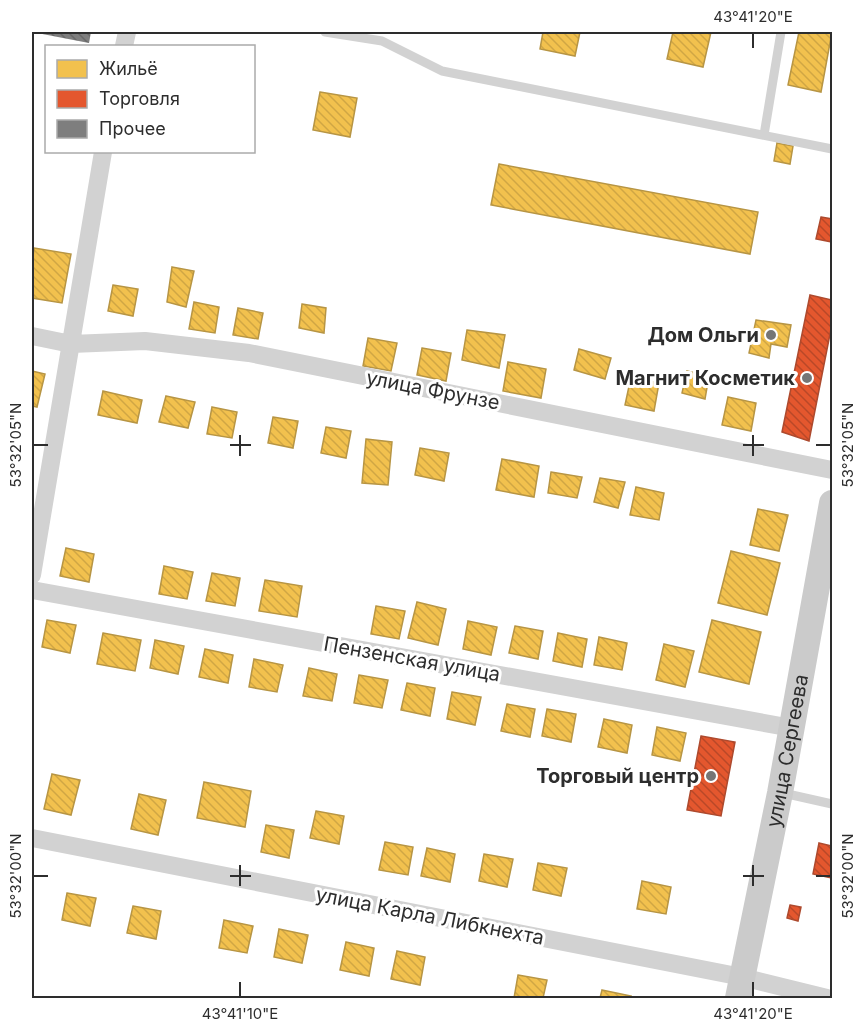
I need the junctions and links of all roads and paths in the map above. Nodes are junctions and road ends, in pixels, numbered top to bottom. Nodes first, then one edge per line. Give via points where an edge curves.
1 (330, 32) edge
2 (781, 32) edge
3 (764, 135) junction
4 (832, 149) edge
5 (103, 153) edge
6 (32, 336) edge
7 (71, 344) junction
8 (832, 470) edge
9 (832, 503) edge
10 (32, 575) edge
11 (32, 590) edge
12 (792, 728) junction
13 (780, 793) junction
14 (832, 804) edge
15 (32, 838) edge
16 (740, 988) edge
17 (827, 999) edge

1 - 3 lane via 382,41 442,71
2 - 3 lane
3 - 4 lane
5 - 7 street
6 - 7 street, улица Фрунзе
7 - 8 street, улица Фрунзе via 145,341 249,353
7 - 10 street
9 - 12 main road, улица Сергеева
11 - 12 street, Пензенская улица
12 - 13 main road, улица Сергеева
13 - 14 lane
13 - 16 main road, улица Сергеева
15 - 16 street, улица Карла Либкнехта
16 - 17 street, улица Карла Либкнехта

